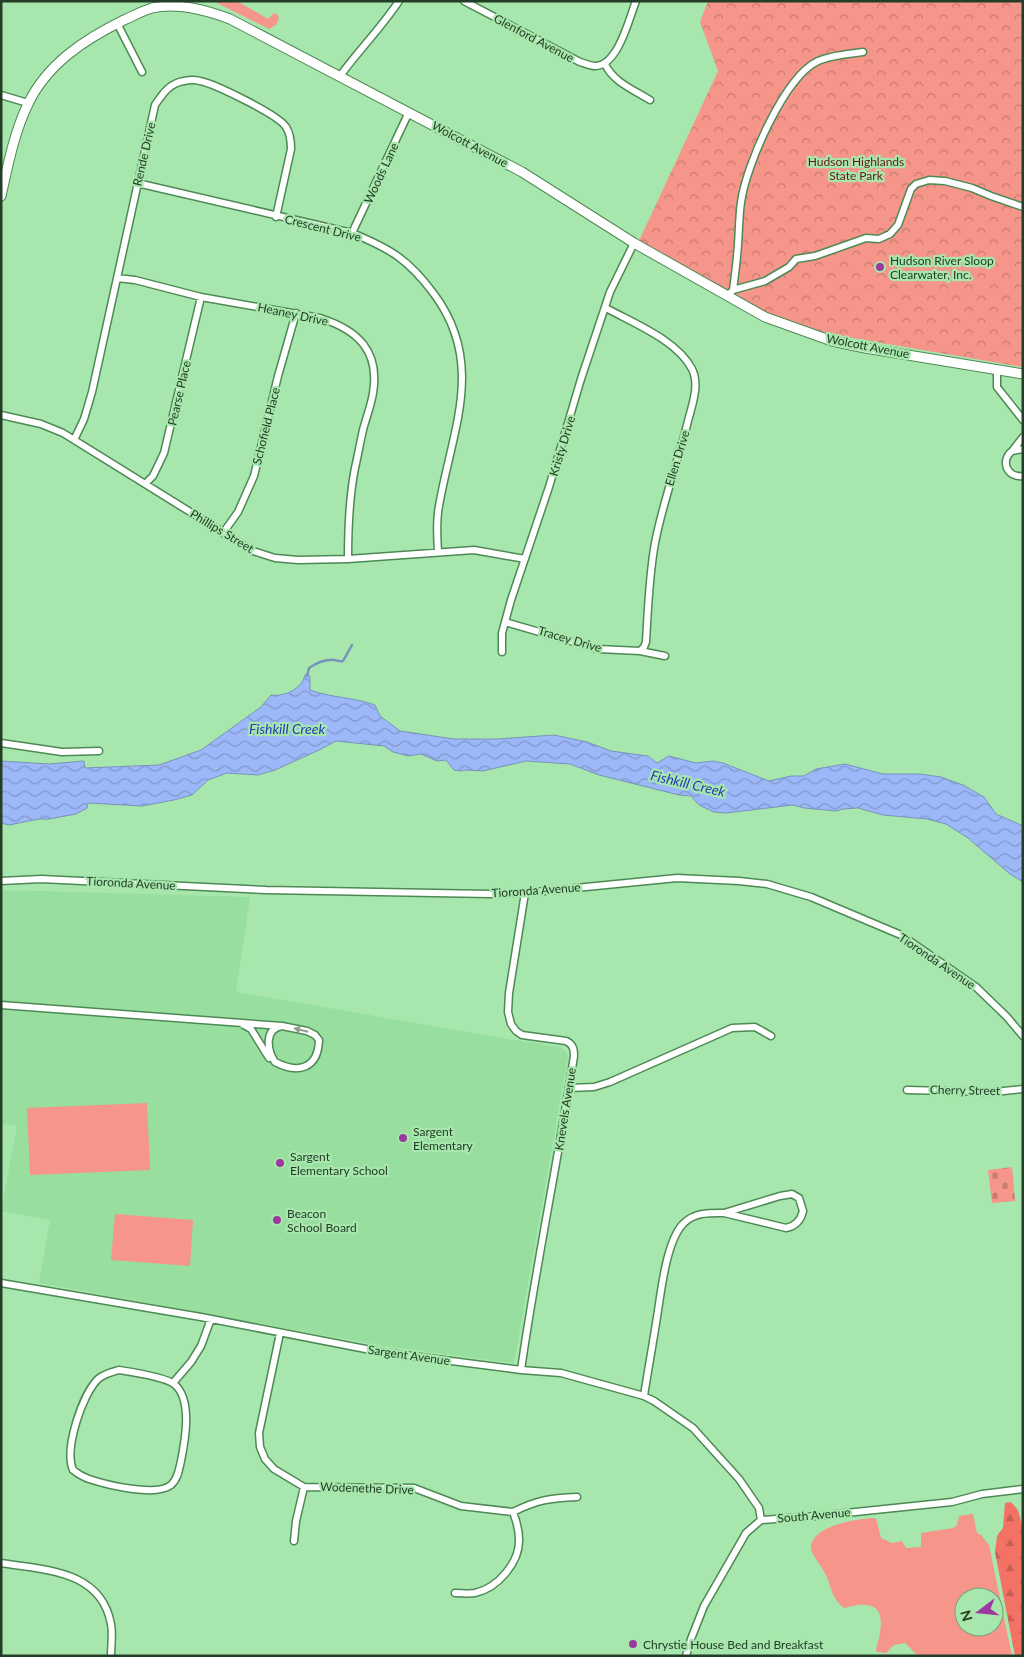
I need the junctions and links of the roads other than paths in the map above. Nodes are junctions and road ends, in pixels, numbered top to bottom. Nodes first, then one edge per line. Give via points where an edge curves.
1 (399, 1) edge
2 (464, 1) edge
3 (636, 1) edge
4 (184, 4) edge
5 (150, 5) edge
6 (117, 23) junction
7 (863, 52) dead end
8 (605, 64) junction
9 (142, 72) dead end
10 (340, 76) junction
11 (1, 95) edge
12 (650, 100) dead end
13 (28, 103) junction
14 (409, 112) junction
15 (137, 183) junction
16 (1, 196) edge
17 (1023, 207) edge
18 (276, 216) junction
19 (352, 233) junction
20 (634, 243) junction
21 (117, 278) junction
22 (730, 293) junction
23 (202, 297) junction
24 (606, 308) junction
25 (296, 313) junction
26 (997, 370) junction
27 (1023, 374) edge
28 (1, 415) edge
29 (1023, 420) edge
30 (1023, 437) edge
31 (74, 440) junction
32 (1023, 449) edge
33 (1012, 451) junction
34 (1023, 476) edge
35 (145, 484) junction
36 (223, 533) junction
37 (438, 552) junction
38 (348, 559) junction
39 (525, 559) junction
40 (505, 622) junction
41 (640, 651) junction
42 (502, 652) dead end
43 (665, 656) dead end
44 (1, 743) edge
45 (99, 751) dead end
46 (1, 881) edge
47 (525, 893) junction
48 (1, 1005) edge
49 (238, 1022) junction
50 (282, 1026) junction
51 (771, 1036) dead end
52 (1023, 1036) edge
53 (275, 1062) junction
54 (569, 1088) junction
55 (1023, 1089) edge
56 (906, 1090) dead end
57 (724, 1213) junction
58 (1, 1283) edge
59 (210, 1319) junction
60 (280, 1333) junction
61 (521, 1370) junction
62 (173, 1383) junction
63 (644, 1396) junction
64 (304, 1487) junction
65 (1023, 1489) edge
66 (577, 1497) dead end
67 (513, 1512) junction
68 (761, 1520) junction
69 (294, 1541) dead end
70 (1, 1563) edge
71 (455, 1593) dead end
72 (111, 1656) edge
73 (686, 1656) edge

1 - 10 street
2 - 8 street, Glenford Avenue via 580,62 595,66
3 - 8 street via 621,42
4 - 5 main road, Wolcott Avenue
4 - 10 main road, Wolcott Avenue via 230,19
5 - 6 main road, Wolcott Avenue
6 - 9 street
6 - 13 main road, Wolcott Avenue via 72,50 44,79
7 - 22 street via 819,61 786,93 746,178
8 - 12 street via 614,77
10 - 14 main road, Wolcott Avenue
11 - 13 street
13 - 16 main road, Wolcott Avenue via 13,145
14 - 19 street, Woods Lane
14 - 20 main road, Wolcott Avenue via 522,172
15 - 18 street, Crescent Drive
15 - 18 street, Rende Drive via 155,104 172,85 199,81 273,115 285,125 291,149
15 - 21 street, Rende Drive
17 - 22 street via 972,188 929,180 911,189 898,225 890,234 879,239 866,238 796,260 765,281
18 - 19 street, Crescent Drive
19 - 37 street, Crescent Drive via 395,253 421,277 442,305 459,343 463,367 462,393 438,508
20 - 22 main road, Wolcott Avenue
20 - 24 street, Kristy Drive via 610,292
21 - 23 street, Heaney Drive
21 - 31 street, Rende Drive via 92,392
22 - 26 main road, Wolcott Avenue via 765,317 832,341
23 - 25 street, Heaney Drive
23 - 35 street, Pearse Place via 164,453 153,476
24 - 39 street, Kristy Drive
24 - 41 street, Ellen Drive via 673,347 688,362 695,382 692,407 655,542 649,579 646,642
25 - 36 street, Schofield Place via 254,476 238,512
25 - 38 street, Heaney Drive via 338,324 352,332 367,350 374,369 373,395 363,430 350,504
26 - 27 main road, Wolcott Avenue
26 - 29 street via 997,387
28 - 31 street, Phillips Street via 41,424
30 - 33 street
31 - 35 street, Phillips Street
32 - 33 street
33 - 34 street via 1007,457 1008,470
35 - 36 street, Phillips Street
36 - 38 street, Phillips Street via 253,551 275,558
37 - 38 street, Phillips Street
37 - 39 street, Phillips Street via 474,550
39 - 40 street, Kristy Drive
40 - 41 street, Tracey Drive via 598,649
40 - 42 street, Kristy Drive
41 - 43 street, Tracey Drive
44 - 45 street via 62,752
46 - 47 street, Tioronda Avenue via 41,879 266,890
47 - 52 street, Tioronda Avenue via 677,878 768,884 811,897 901,935 976,987
47 - 54 street, Knevels Avenue via 508,1012 516,1032 571,1044 574,1056
48 - 49 street
49 - 50 street
49 - 53 street via 252,1029 267,1056
50 - 53 street via 276,1028 269,1040 268,1048
53 -> 50 street via 304,1068 314,1061 318,1047 319,1040 315,1035
51 - 54 street via 754,1027 732,1028 610,1082 594,1087
54 - 61 street, Knevels Avenue
55 - 56 street, Cherry Street via 994,1092
57 - 57 street via 786,1228 799,1222 803,1211 799,1198 792,1194
57 - 63 street via 695,1216 679,1229 665,1273
58 - 59 street, Sargent Avenue
59 - 60 street, Sargent Avenue
59 - 62 street via 201,1346
60 - 61 street, Sargent Avenue via 381,1352
60 - 64 street, Wodenethe Drive via 259,1433 260,1447 274,1469
61 - 63 street, Sargent Avenue via 561,1373
62 - 62 street via 119,1370 100,1378 82,1404 70,1453 73,1470 88,1479 141,1490 170,1486 176,1479 186,1436 183,1398
63 - 68 street, Sargent Avenue via 693,1428 739,1479 759,1508
64 - 67 street, Wodenethe Drive via 414,1488 461,1506
64 - 69 street
65 - 68 street, South Avenue via 952,1502
66 - 67 street via 548,1498
67 - 71 street via 519,1539 513,1563 488,1588 475,1593
68 - 73 street, South Avenue via 746,1533 704,1606
70 - 72 street via 64,1574 92,1588 108,1613

